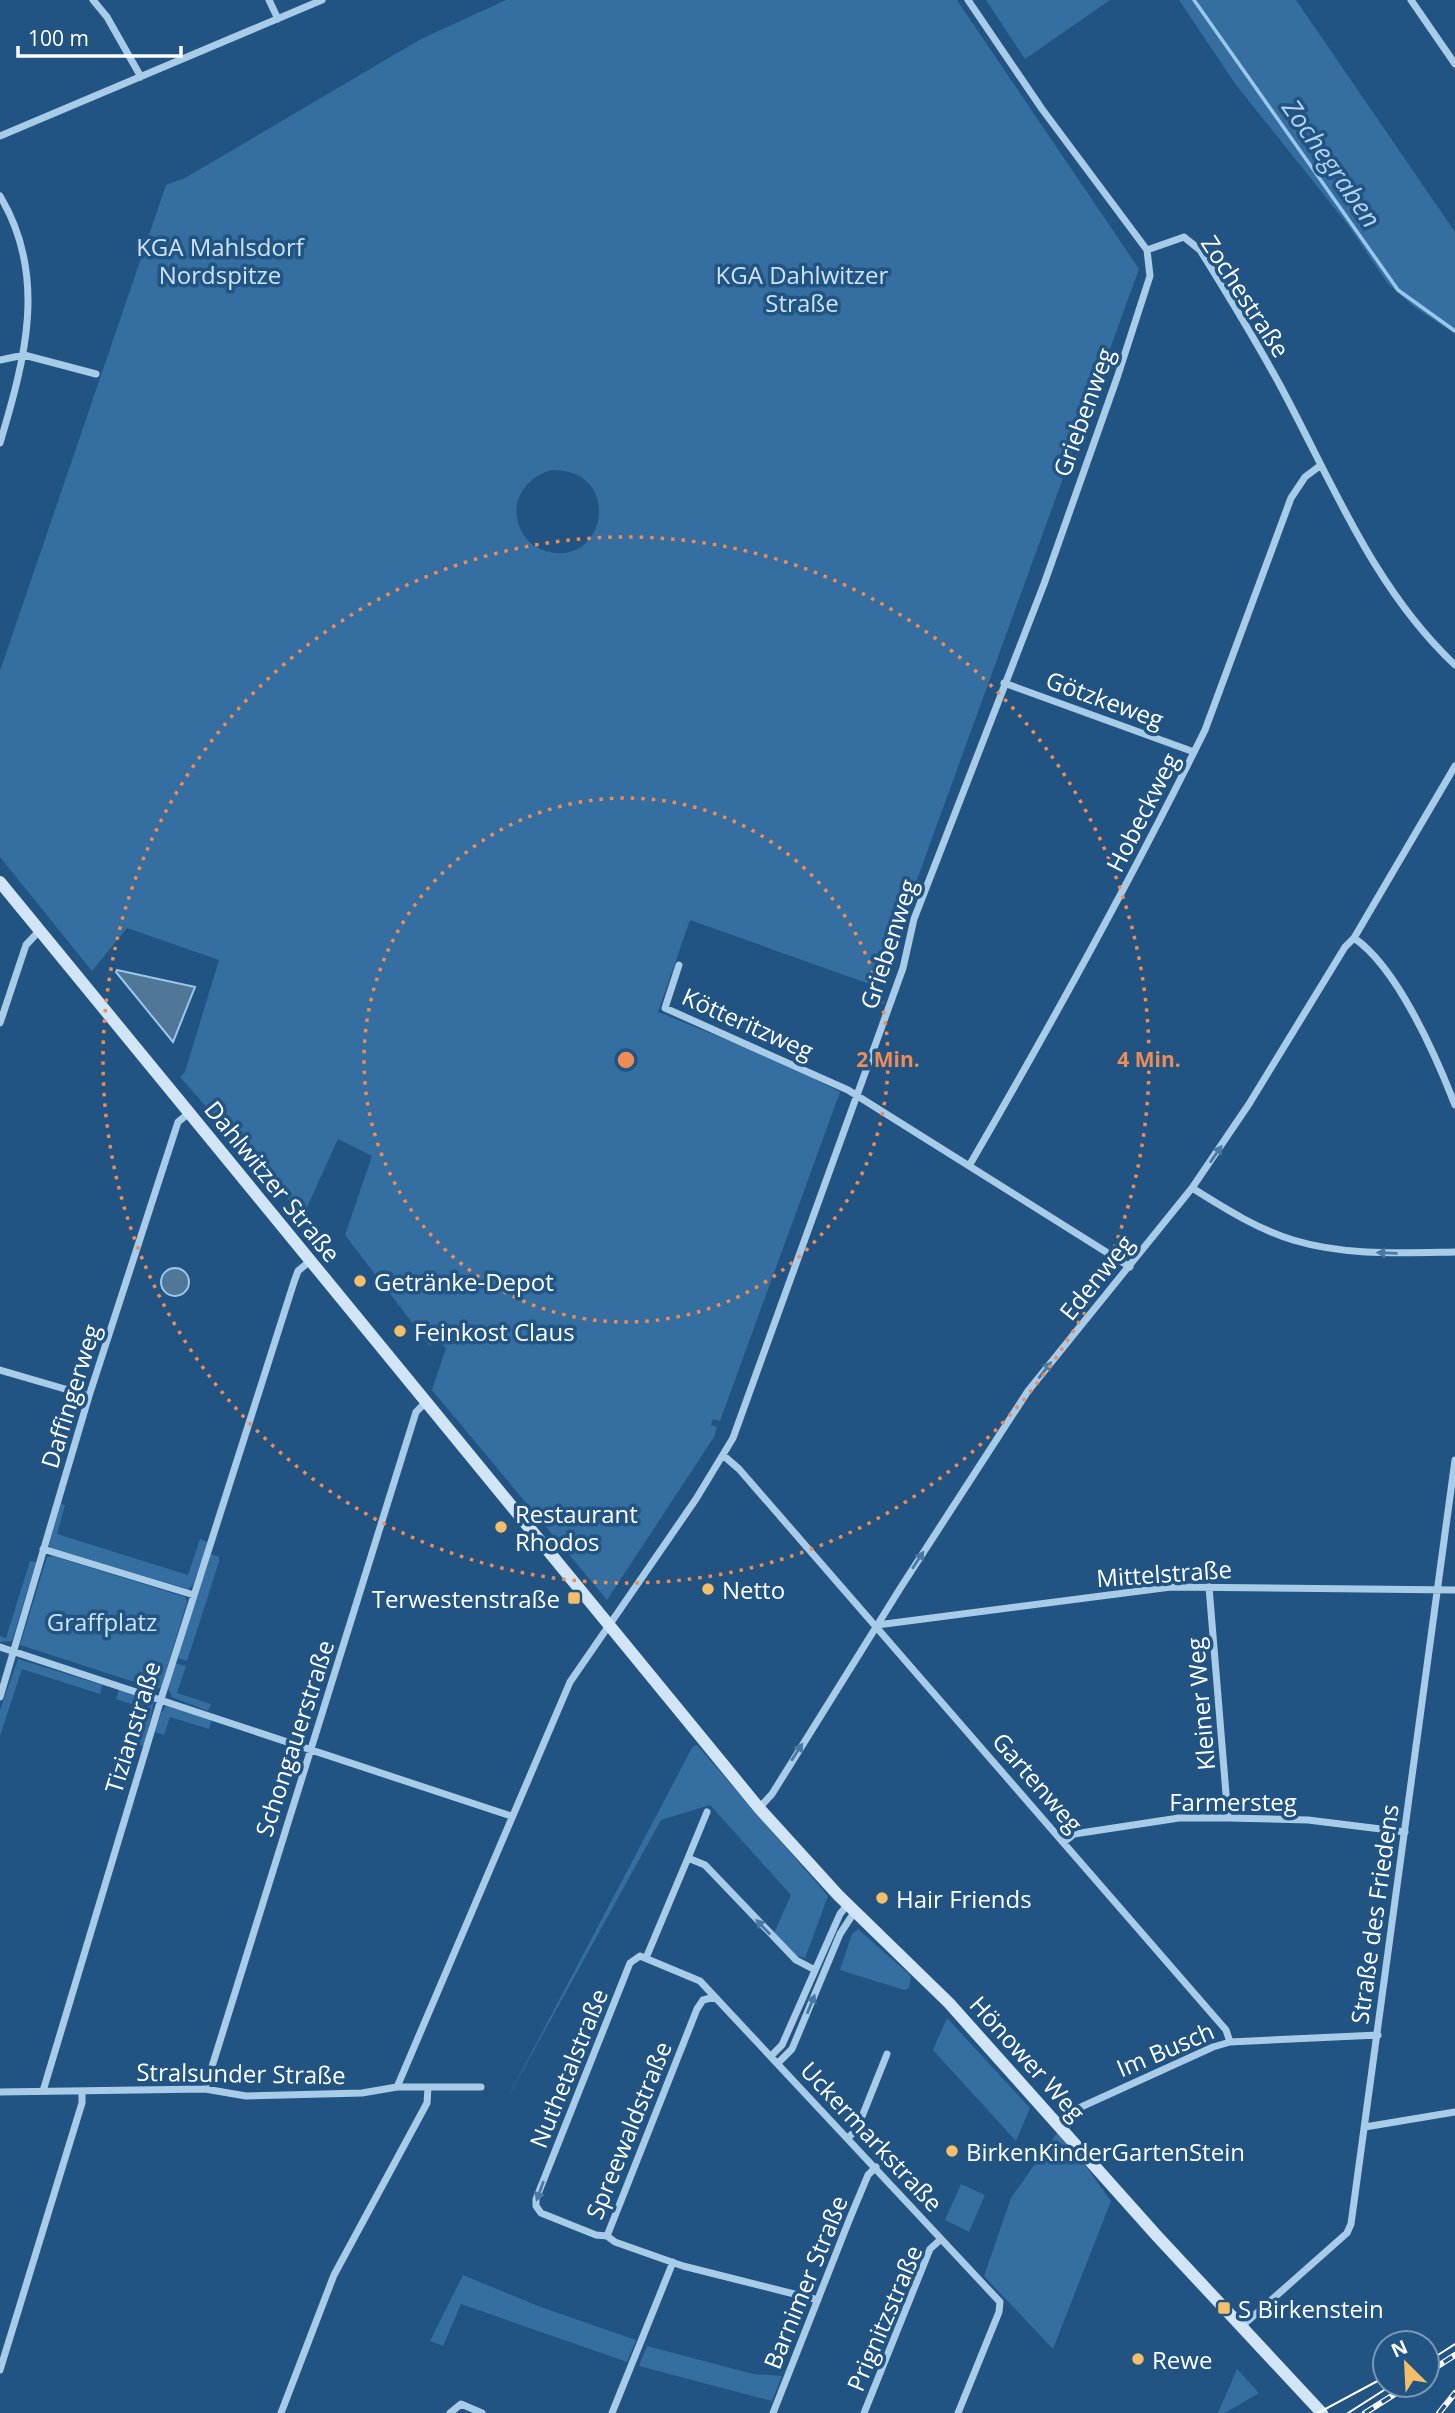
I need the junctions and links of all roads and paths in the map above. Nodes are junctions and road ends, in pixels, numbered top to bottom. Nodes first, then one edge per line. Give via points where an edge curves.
1 (93, 0) edge
2 (269, 0) edge
3 (322, 0) edge
4 (968, 0) edge
5 (1412, 0) edge
6 (278, 19) junction
7 (1455, 64) edge
8 (141, 77) junction
9 (0, 136) edge
10 (0, 196) edge
11 (1147, 250) junction
12 (23, 355) junction
13 (0, 360) edge
14 (96, 374) dead end
15 (0, 443) edge
16 (1321, 465) junction
17 (1455, 665) edge
18 (1003, 683) junction
19 (1194, 752) junction
20 (1455, 766) edge
21 (0, 882) edge
22 (40, 930) junction
23 (1354, 938) junction
24 (679, 965) dead end
25 (0, 1023) edge
26 (856, 1097) junction
27 (1455, 1104) edge
28 (189, 1112) junction
29 (969, 1166) junction
30 (1192, 1188) junction
31 (1455, 1252) edge
32 (310, 1261) junction
33 (1130, 1267) junction
34 (0, 1370) edge
35 (89, 1396) junction
36 (426, 1402) junction
37 (724, 1456) junction
38 (1455, 1460) edge
39 (43, 1549) junction
40 (1209, 1587) junction
41 (1438, 1590) junction
42 (1455, 1590) edge
43 (194, 1595) junction
44 (877, 1625) junction
45 (610, 1626) junction
46 (0, 1647) edge
47 (15, 1651) junction
48 (0, 1697) edge
49 (161, 1699) junction
50 (699, 1735) joint
51 (310, 1749) junction
52 (759, 1808) junction
53 (707, 1812) dead end
54 (511, 1816) junction
55 (1228, 1818) junction
56 (1405, 1832) junction
57 (1064, 1842) junction
58 (688, 1858) junction
59 (852, 1908) junction
60 (646, 1958) junction
61 (815, 1970) junction
62 (715, 1997) junction
63 (1378, 2035) junction
64 (1230, 2042) junction
65 (887, 2054) dead end
66 (771, 2056) junction
67 (778, 2063) junction
68 (397, 2087) junction
69 (481, 2087) dead end
70 (428, 2088) junction
71 (205, 2089) junction
72 (43, 2091) junction
73 (0, 2092) edge
74 (82, 2092) junction
75 (1455, 2112) edge
76 (1058, 2122) junction
77 (1365, 2127) junction
78 (849, 2137) junction
79 (876, 2167) junction
80 (607, 2236) junction
81 (941, 2239) junction
82 (673, 2262) junction
83 (818, 2300) junction
84 (1241, 2327) junction
85 (0, 2370) edge
86 (281, 2413) edge
87 (450, 2413) edge
88 (482, 2413) edge
89 (612, 2413) edge
90 (773, 2413) edge
91 (864, 2413) edge
92 (958, 2413) edge
93 (1322, 2413) edge

1 - 8 street
2 - 6 street
3 - 6 street
4 - 11 street
5 - 7 street
6 - 8 street
8 - 9 street
10 - 12 street via 22,243 30,296
11 - 16 street, Zochestraße via 1184,237 1200,250
11 - 18 street, Griebenweg via 1150,276 1118,375 1044,584
12 - 13 street
12 - 14 street
12 - 15 street
16 - 17 street, Zochestraße via 1379,573
16 - 19 street, Hobeckweg via 1305,477 1291,498
18 - 19 street, Götzkeweg
18 - 26 street, Griebenweg via 914,919 903,968
19 - 29 street, Hobeckweg via 1112,911
20 - 23 street, Edenweg
21 - 22 main road, Dahlwitzer Straße
22 - 25 street via 26,945
22 - 28 main road, Dahlwitzer Straße
23 - 27 street via 1365,945 1409,1006
30 -> 23 street, Edenweg
24 - 26 street, Kötteritzweg via 665,1009 803,1068
26 - 29 street, Kötteritzweg
26 - 37 street, Griebenweg
28 - 32 main road, Dahlwitzer Straße
28 - 35 street, Daffingerweg via 178,1122
29 - 33 street, Kötteritzweg
31 -> 30 street via 1349,1252 1303,1242 1260,1226
30 - 33 street, Edenweg
32 - 36 main road, Dahlwitzer Straße
32 - 43 street, Tizianstraße via 294,1282
44 -> 33 street, Edenweg via 1028,1391
34 - 35 street
35 - 39 street, Daffingerweg
36 - 45 main road, Dahlwitzer Straße
36 - 51 street, Schongauerstraße via 416,1412
37 - 44 street, Gartenweg
37 - 45 street, Griebenweg
38 - 41 street, Straße des Friedens
39 - 43 street
39 - 47 street, Daffingerweg
40 - 41 street, Mittelstraße
40 - 44 street, Mittelstraße via 1132,1591
40 - 55 street, Kleiner Weg
41 - 42 street, Mittelstraße
41 - 56 street, Straße des Friedens
43 - 49 street, Tizianstraße
52 -> 44 street, Edenweg
44 - 57 street, Gartenweg
45 - 50 main road, Dahlwitzer Straße
45 - 54 street via 569,1682
46 - 47 street
47 - 48 street, Daffingerweg
47 - 49 street
49 - 51 street
49 - 72 street, Tizianstraße
50 - 52 main road, Hönower Weg
51 - 54 street
51 - 71 street, Schongauerstraße
52 - 59 main road, Hönower Weg
53 - 58 street
54 - 68 street
55 - 56 street, Farmersteg via 1308,1820
55 - 57 street, Farmersteg via 1179,1818 1115,1827 1074,1834
56 - 63 street, Straße des Friedens
57 - 64 street, Gartenweg via 1226,2030
58 - 60 street
61 -> 58 street via 796,1961 705,1865
59 - 61 street via 840,1914
67 -> 59 street via 792,2049
59 - 76 main road, Hönower Weg via 929,1981
60 - 62 street via 700,1981
60 -> 80 street, Nuthetalstraße via 635,1957 631,1962 536,2199 541,2213
61 - 66 street via 782,2045
62 - 66 street, Uckermarkstraße
62 - 80 street, Spreewaldstraße via 703,2000 697,2009
63 - 64 street, Im Busch
63 - 77 street, Straße des Friedens
64 - 76 street, Im Busch via 1106,2095
65 - 78 street via 857,2129
66 - 67 street, Uckermarkstraße
67 - 78 street, Uckermarkstraße
68 - 70 street, Stralsunder Straße
68 - 71 street, Stralsunder Straße via 362,2093 246,2096
69 - 70 street, Stralsunder Straße
70 - 86 street via 427,2103 334,2275
71 - 74 street, Stralsunder Straße
72 - 73 street, Stralsunder Straße
72 - 74 street, Stralsunder Straße
74 - 85 street
75 - 77 street
76 - 84 main road, Hönower Weg
77 - 84 street, Straße des Friedens via 1347,2233
78 - 79 street, Uckermarkstraße
79 - 81 street, Uckermarkstraße
79 - 83 street, Barnimer Straße via 868,2175
80 - 82 street, Spreewaldstraße
81 - 91 street, Prignitzstraße via 930,2249
81 - 92 street, Uckermarkstraße via 1000,2302
82 - 83 street, Spreewaldstraße
82 - 89 street
83 - 90 street, Barnimer Straße
84 - 93 main road, Hönower Weg
87 - 88 street via 461,2404

